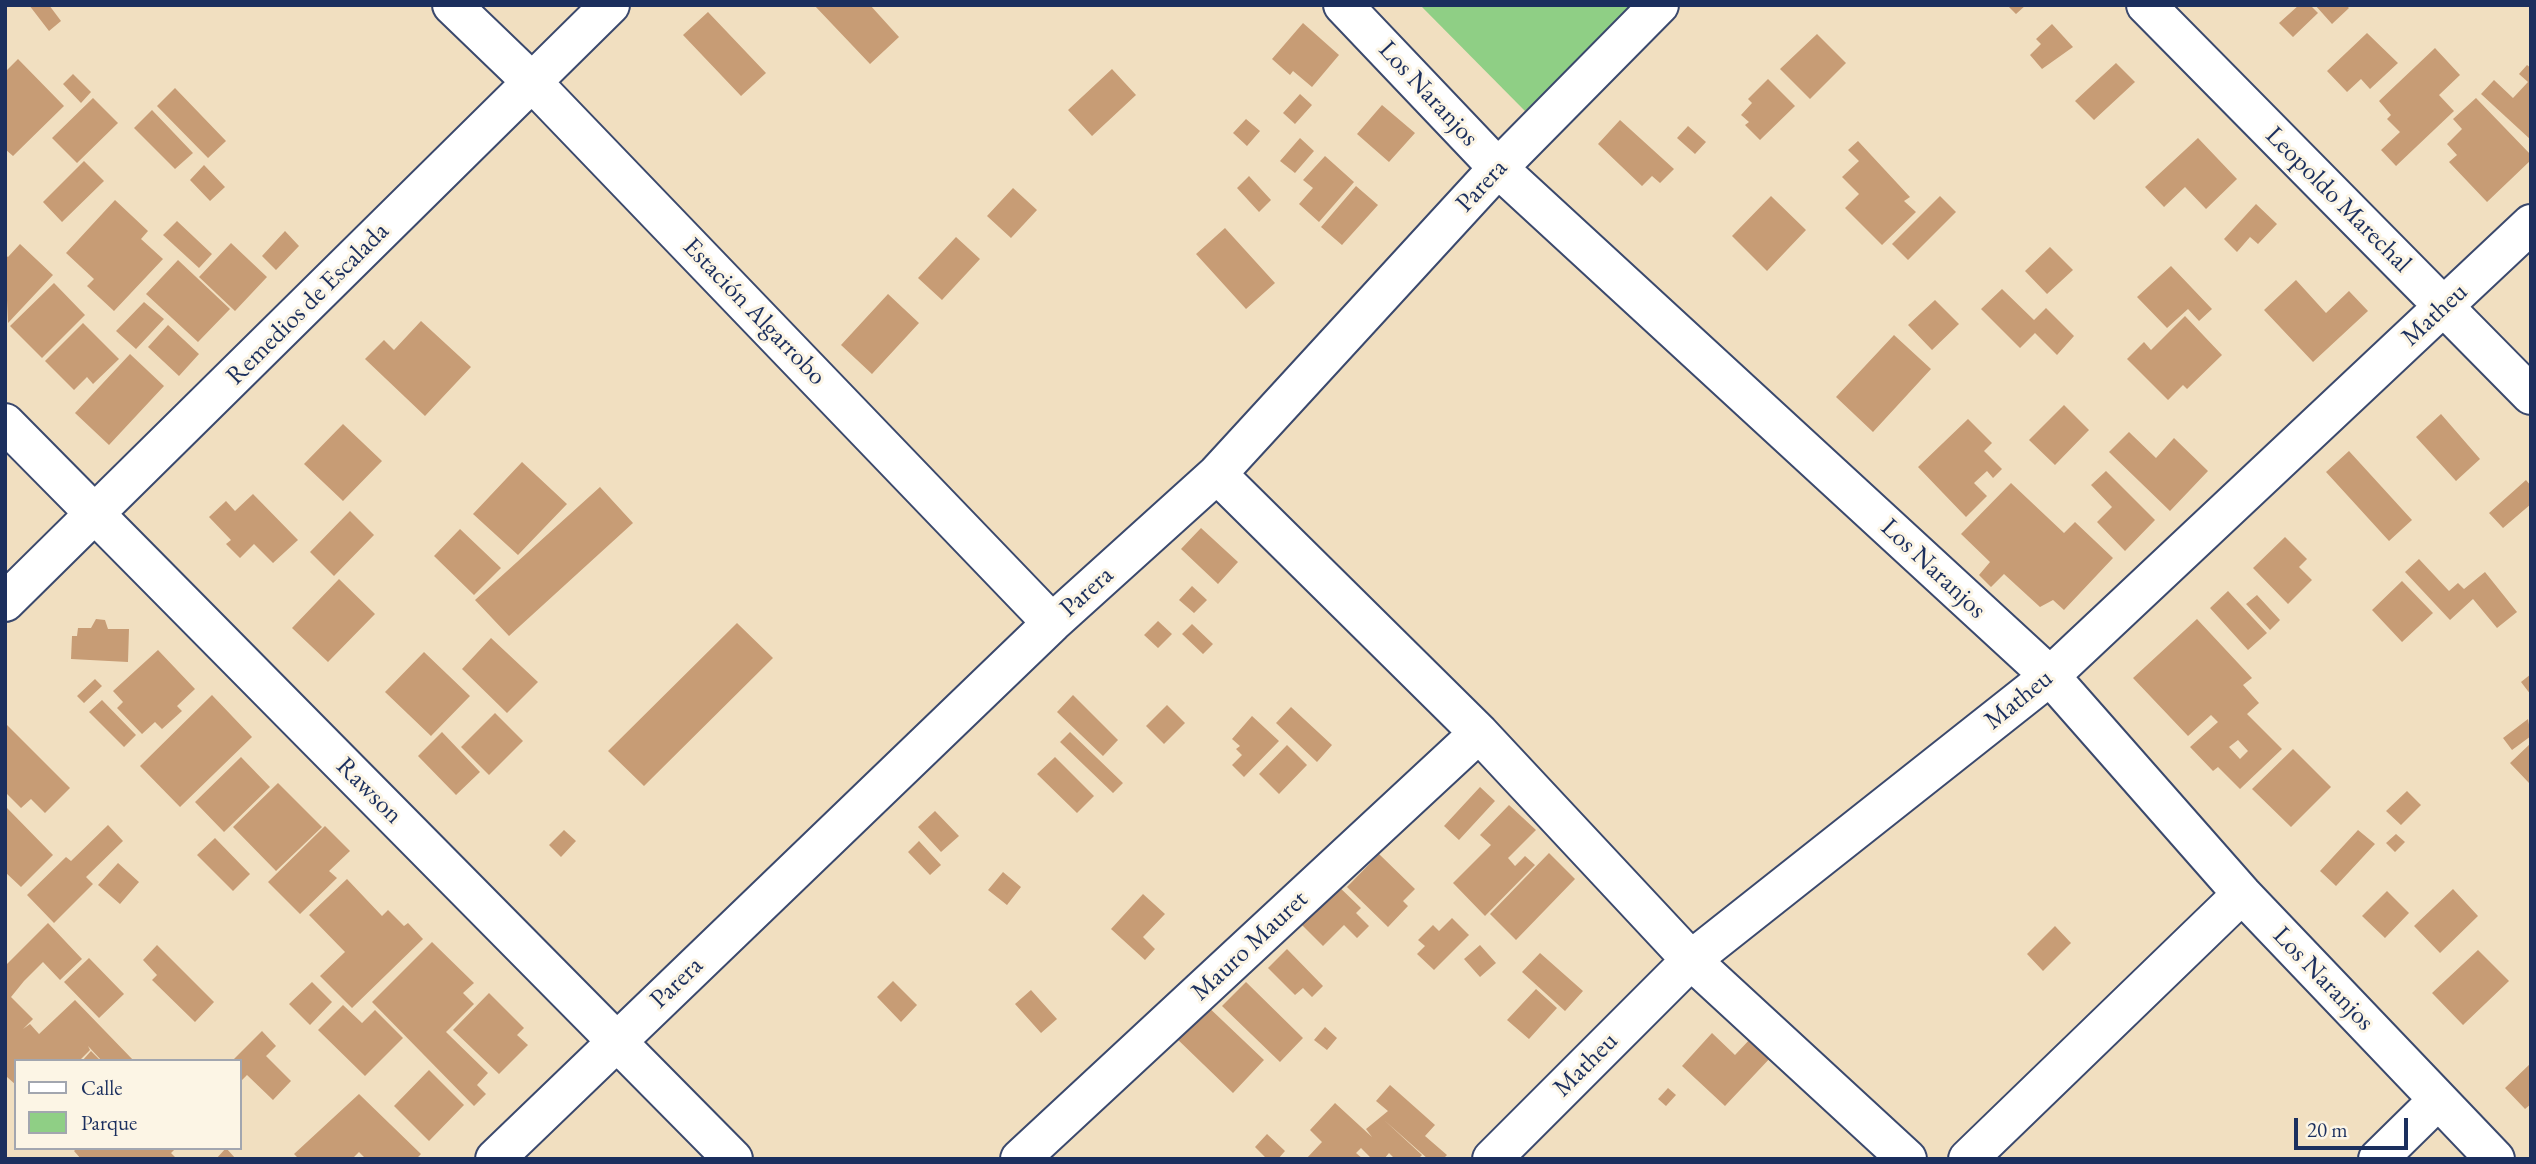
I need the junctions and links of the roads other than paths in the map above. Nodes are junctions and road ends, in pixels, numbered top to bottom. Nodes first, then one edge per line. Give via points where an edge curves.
1 (452, 5) edge
2 (610, 5) edge
3 (1343, 5) edge
4 (1659, 5) edge
5 (2146, 5) edge
6 (532, 82) junction
7 (1498, 169) junction
8 (2531, 224) edge
9 (2443, 307) junction
10 (2531, 395) edge
11 (5, 423) edge
12 (1216, 474) junction
13 (95, 514) junction
14 (5, 602) edge
15 (1052, 623) junction
16 (2050, 676) junction
17 (1479, 733) junction
18 (2242, 894) junction
19 (1691, 960) junction
20 (617, 1041) junction
21 (2438, 1100) junction
22 (495, 1159) edge
23 (733, 1159) edge
24 (1020, 1159) edge
25 (1492, 1159) edge
26 (1907, 1159) edge
27 (1968, 1159) edge
28 (2378, 1159) edge
29 (2496, 1159) edge

1 - 6 street, Estación Algarrobo
2 - 6 street, Remedios de Escalada
3 - 7 street, Los Naranjos
4 - 7 street, Parera
5 - 9 street, Leopoldo Marechal
6 - 13 street, Remedios de Escalada
6 - 15 street, Estación Algarrobo
7 - 12 street, Parera
7 - 16 street, Los Naranjos
8 - 9 street, Matheu
9 - 10 street, Leopoldo Marechal
9 - 16 street, Matheu
11 - 13 street, Rawson
12 - 15 street, Parera
12 - 17 street
13 - 14 street, Remedios de Escalada
13 - 20 street, Rawson
15 - 20 street, Parera
16 - 18 street, Los Naranjos
16 - 19 street, Matheu
17 - 19 street
17 - 24 street, Mauro Mauret
18 - 21 street, Los Naranjos
18 - 27 street
19 - 25 street, Matheu
19 - 26 street
20 - 22 street, Parera
20 - 23 street, Rawson
21 - 28 street
21 - 29 street, Los Naranjos

